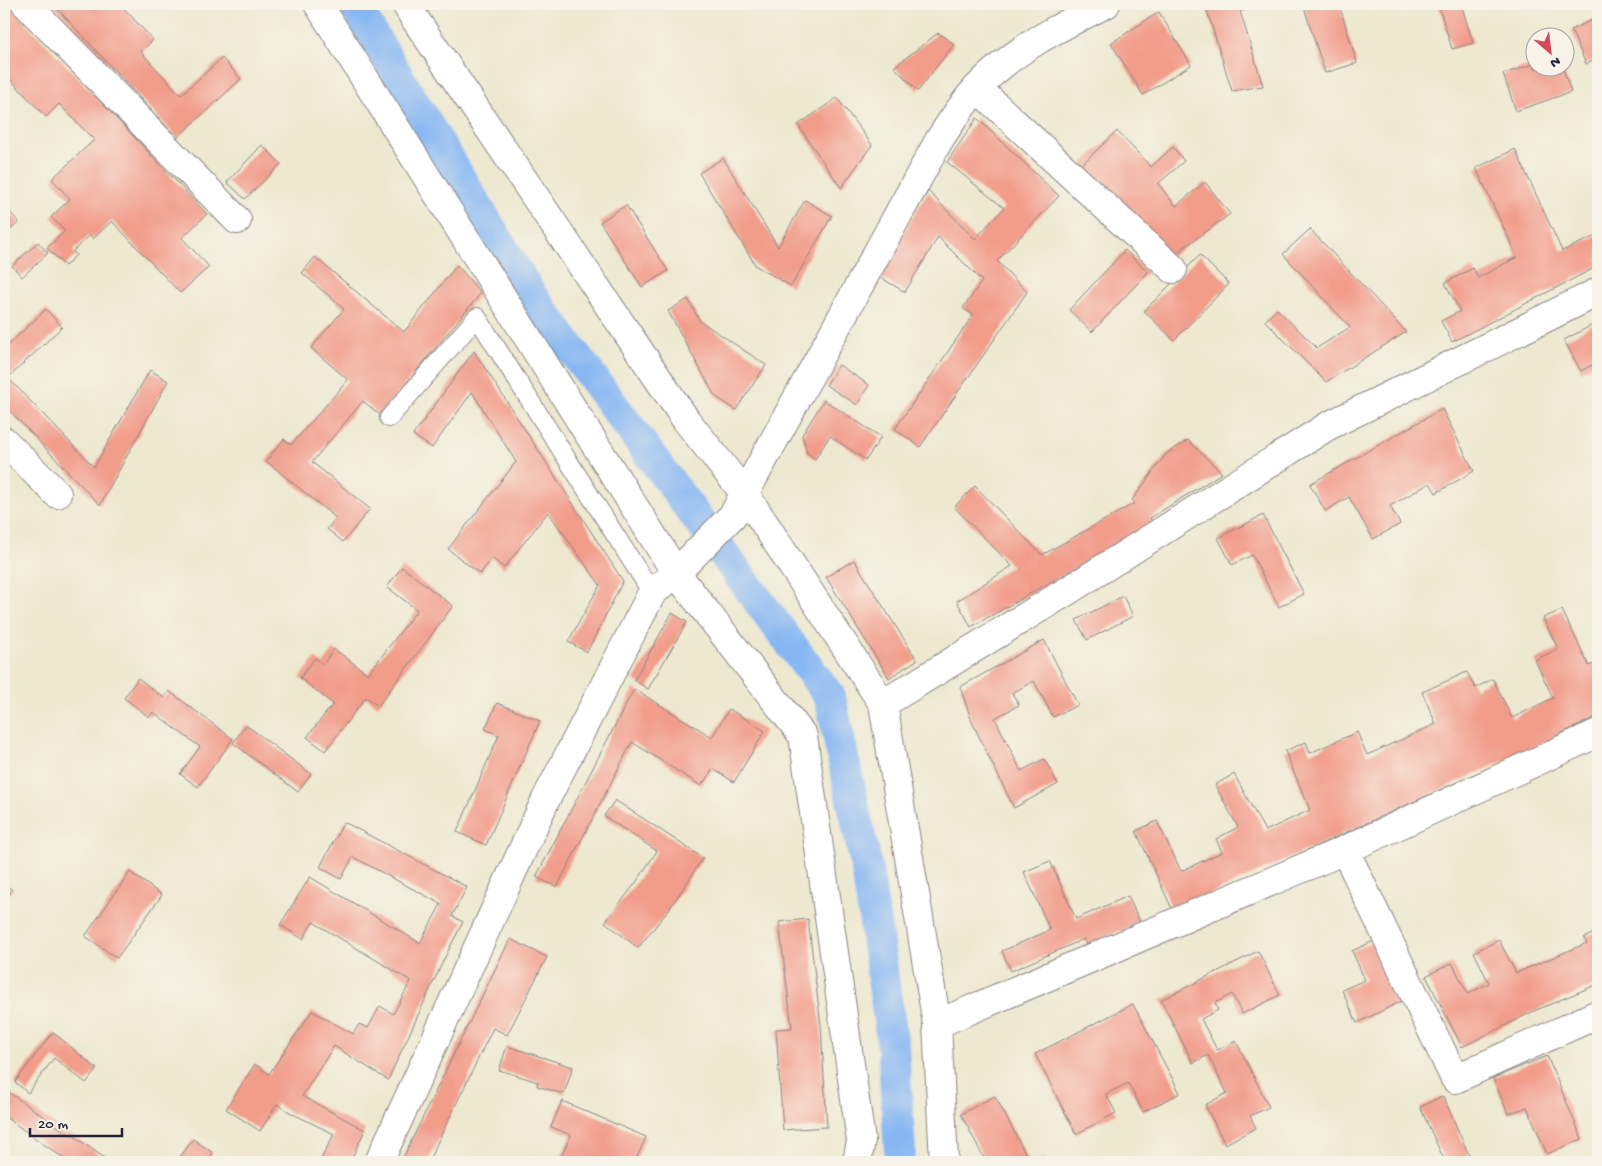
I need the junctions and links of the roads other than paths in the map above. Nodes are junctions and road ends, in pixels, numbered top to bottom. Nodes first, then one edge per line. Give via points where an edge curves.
1 (26, 4) edge
2 (318, 4) edge
3 (406, 4) edge
4 (1106, 4) edge
5 (977, 88) junction
6 (237, 220) dead end
7 (1173, 269) dead end
8 (1598, 292) edge
9 (389, 418) dead end
10 (4, 441) edge
11 (57, 494) dead end
12 (739, 504) junction
13 (681, 567) junction
14 (652, 593) junction
15 (883, 704) junction
16 (1598, 734) edge
17 (1345, 850) junction
18 (1598, 1014) edge
19 (937, 1024) junction
20 (379, 1162) edge
21 (857, 1162) edge
22 (944, 1162) edge

1 - 6 street
2 - 13 street
3 - 12 street
4 - 5 street via 1052,31 1013,57
5 - 7 street
5 - 12 street via 938,142
8 - 15 street via 1328,426
9 - 14 lane via 477,317
10 - 11 street
12 - 13 street
12 - 15 street
13 - 14 street
13 - 21 street via 803,736 861,1141
14 - 20 street via 546,799
15 - 19 street
16 - 17 street
17 - 18 street via 1454,1079
17 - 19 street
19 - 22 street

